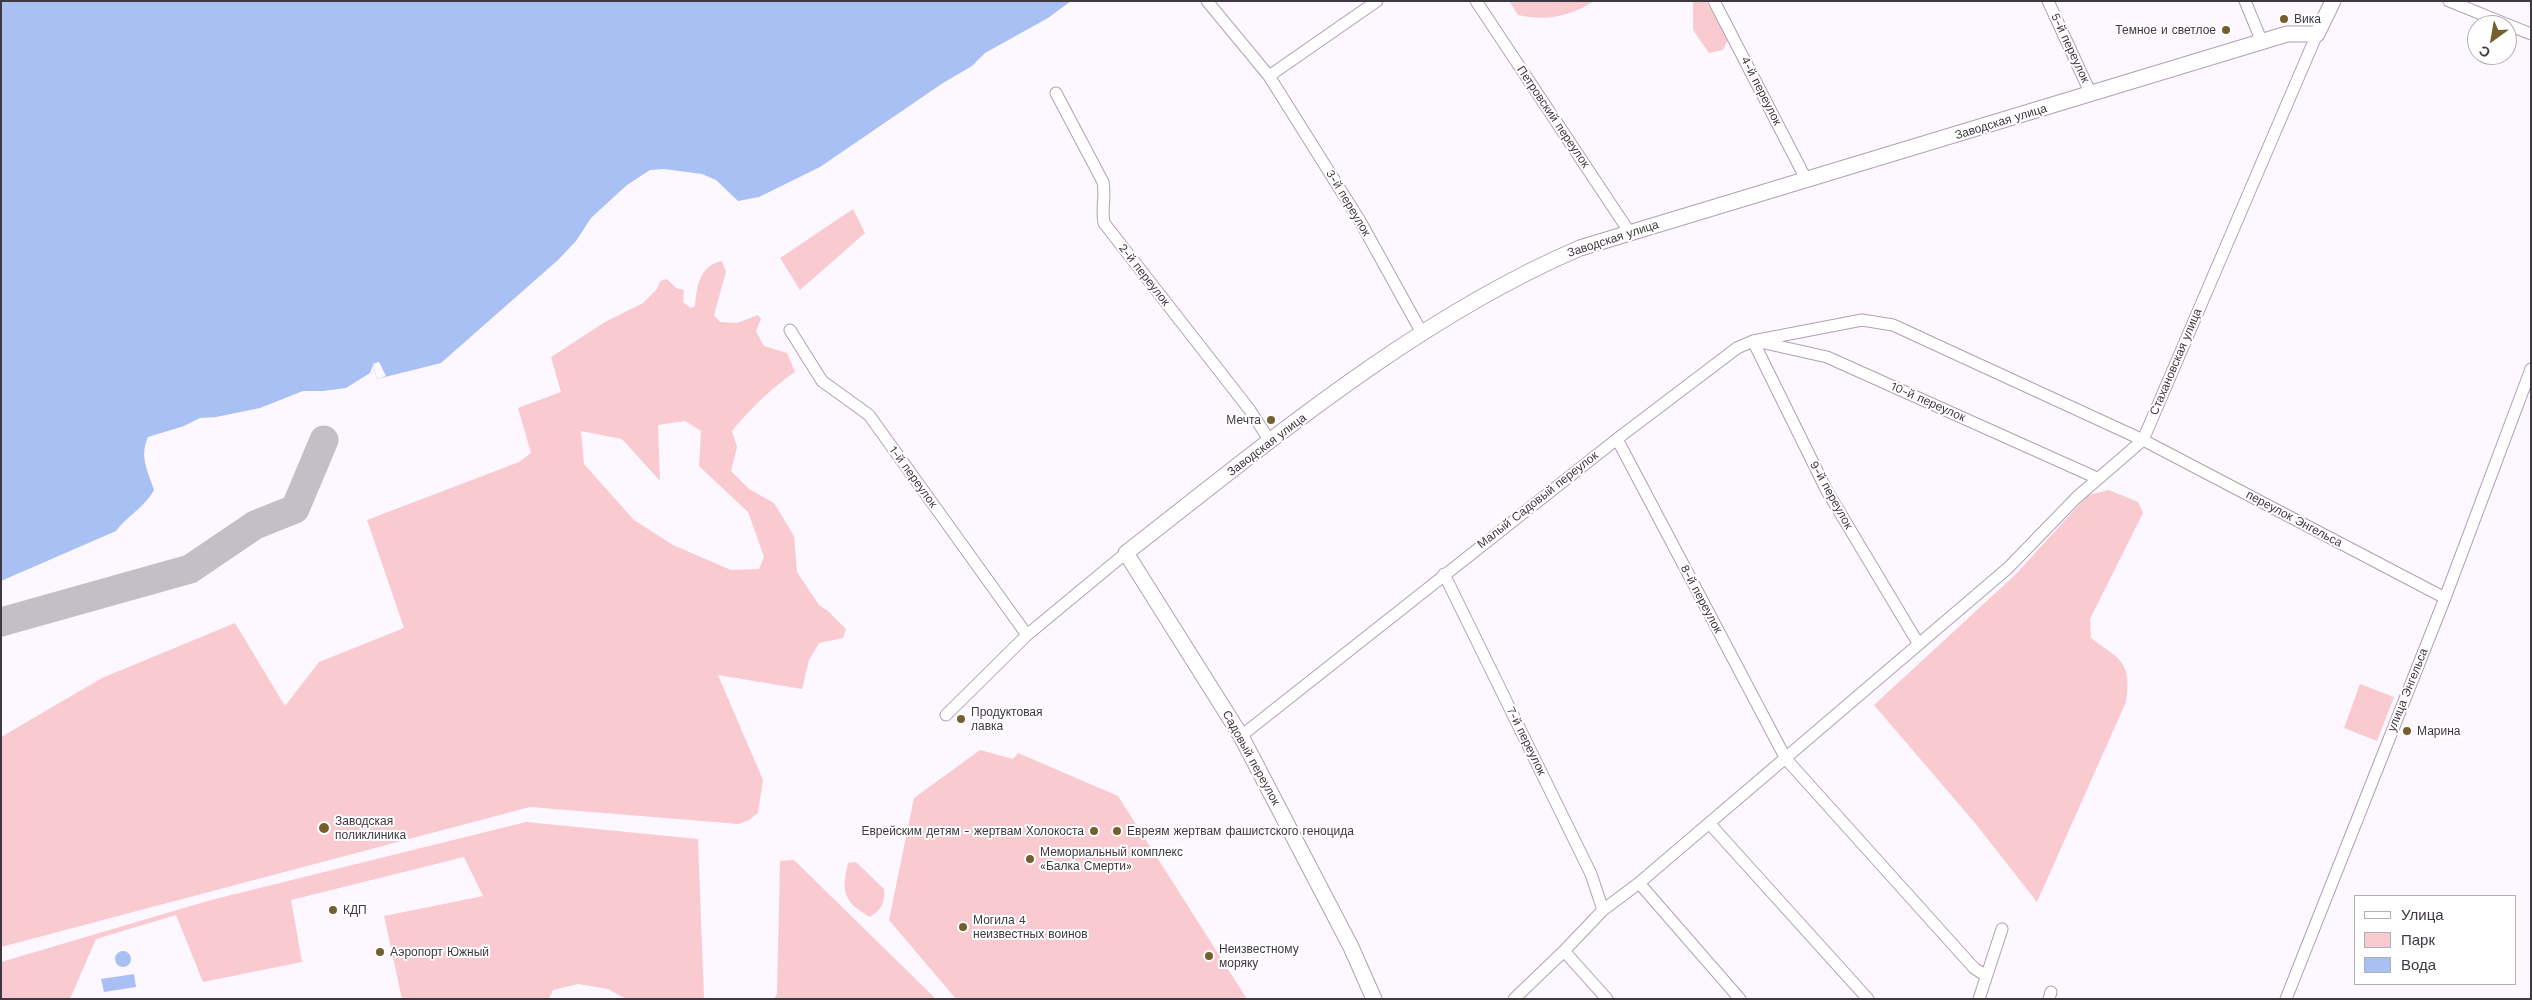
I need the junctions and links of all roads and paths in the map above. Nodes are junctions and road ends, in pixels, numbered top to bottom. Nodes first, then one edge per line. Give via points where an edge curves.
1 (1207, 1) edge
2 (1377, 1) edge
3 (1476, 1) edge
4 (1714, 1) edge
5 (2048, 1) edge
6 (2245, 1) edge
7 (2333, 1) edge
8 (2450, 1) edge
9 (2317, 34) junction
10 (2531, 34) edge
11 (2262, 42) junction
12 (1269, 76) junction
13 (1056, 93) dead end
14 (2091, 94) junction
15 (1807, 181) junction
16 (1630, 233) junction
17 (790, 330) dead end
18 (1422, 333) junction
19 (1753, 341) junction
20 (2529, 377) edge
21 (1617, 439) junction
22 (2143, 440) junction
23 (1270, 441) junction
24 (2097, 478) junction
25 (1126, 553) junction
26 (1444, 574) junction
27 (2444, 598) junction
28 (1028, 635) junction
29 (1918, 643) junction
30 (946, 715) dead end
31 (1241, 736) junction
32 (1786, 759) junction
33 (1709, 823) junction
34 (1639, 883) junction
35 (1603, 910) junction
36 (2002, 929) dead end
37 (1564, 951) junction
38 (1986, 976) junction
39 (1374, 999) edge
40 (1514, 999) edge
41 (1607, 999) edge
42 (1740, 999) edge
43 (1868, 999) edge
44 (1979, 999) edge
45 (2286, 999) edge

1 - 12 street, 3-й переулок
2 - 12 street
3 - 16 street, Петровский переулок
4 - 15 street, 4-й переулок
5 - 14 street, 5-й переулок
6 - 11 street
7 - 9 street, Стахановская улица
8 - 10 street
9 - 11 street, Заводская улица via 2296,33
9 - 22 street, Стахановская улица
11 - 14 street, Заводская улица
12 - 18 street, 3-й переулок via 1360,220
13 - 23 street, 2-й переулок via 1102,182 1104,223 1250,409
14 - 15 street, Заводская улица
15 - 16 street, Заводская улица
16 - 18 street, Заводская улица via 1550,261
17 - 28 street, 1-й переулок via 822,381 869,416
18 - 23 street, Заводская улица
19 - 21 street, Малый Садовый переулок via 1737,348
19 - 22 street, Малый Садовый переулок via 1862,320 1893,325
19 - 24 street, 10-й переулок via 1827,357
19 - 29 street, 9-й переулок via 1826,491
20 - 27 street, улица Энгельса
21 - 26 street, Малый Садовый переулок
21 - 32 street, 8-й переулок
22 - 24 street
22 - 27 street, переулок Энгельса
23 - 25 street, Заводская улица
24 - 29 street via 2008,568
25 - 28 street, Заводская улица
25 - 31 street, Садовый переулок
26 - 31 street, Малый Садовый переулок
26 - 35 street, 7-й переулок via 1591,874
27 - 45 street, улица Энгельса
28 - 30 street, Заводская улица
29 - 32 street
31 - 39 street, Садовый переулок via 1351,947
32 - 33 street
32 - 38 street, 8-й переулок via 1974,968
33 - 34 street
33 - 43 street
34 - 35 street
34 - 42 street
35 - 37 street
36 - 38 street
37 - 40 street
37 - 41 street
38 - 44 street

